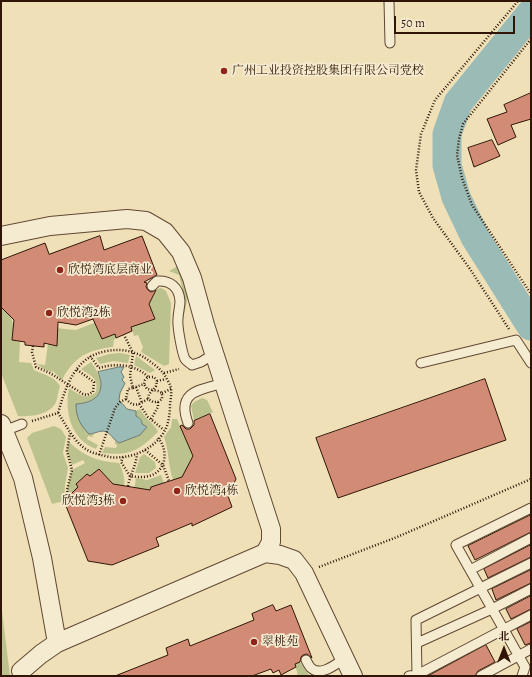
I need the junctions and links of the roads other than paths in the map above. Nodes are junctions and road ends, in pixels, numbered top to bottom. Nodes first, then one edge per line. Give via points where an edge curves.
1 (390, 1) edge
2 (390, 43) dead end
3 (1, 236) edge
4 (154, 283) dead end
5 (208, 358) junction
6 (422, 363) dead end
7 (531, 363) edge
8 (224, 383) junction
9 (188, 423) dead end
10 (22, 424) road end
11 (3, 428) edge
12 (531, 508) edge
13 (531, 538) edge
14 (265, 553) junction
15 (531, 563) edge
16 (470, 570) junction
17 (481, 589) junction
18 (531, 589) edge
19 (492, 609) junction
20 (531, 615) edge
21 (504, 629) junction
22 (57, 643) junction
23 (417, 643) junction
24 (531, 649) edge
25 (518, 656) junction
26 (344, 659) junction
27 (306, 660) dead end
28 (22, 668) edge
29 (523, 672) edge
30 (353, 676) edge
31 (413, 676) edge
32 (481, 676) edge
33 (530, 676) edge

1 - 2 lane
3 - 5 street via 50,226 127,219 146,221 165,232 181,252 192,278
4 - 5 lane via 164,280 172,283 180,299 177,320 186,360 192,365
5 - 8 street
6 - 7 lane via 516,340
8 - 9 lane via 194,391 185,400
8 - 14 street via 271,529 271,542
10 - 11 lane
11 - 22 street via 23,478 42,558
12 - 16 lane via 456,545
13 - 16 lane
14 - 22 street
14 - 26 street via 294,560 304,573
15 - 17 lane
16 - 17 lane
17 - 19 lane
17 - 23 lane via 416,620
18 - 19 lane
19 - 21 lane
19 - 23 lane
20 - 21 lane
21 - 25 lane
21 - 31 lane
22 - 28 street
23 - 31 lane
24 - 25 lane
25 - 29 lane
25 - 32 lane
26 - 27 lane via 320,672 312,669
26 - 30 street
29 - 33 lane

